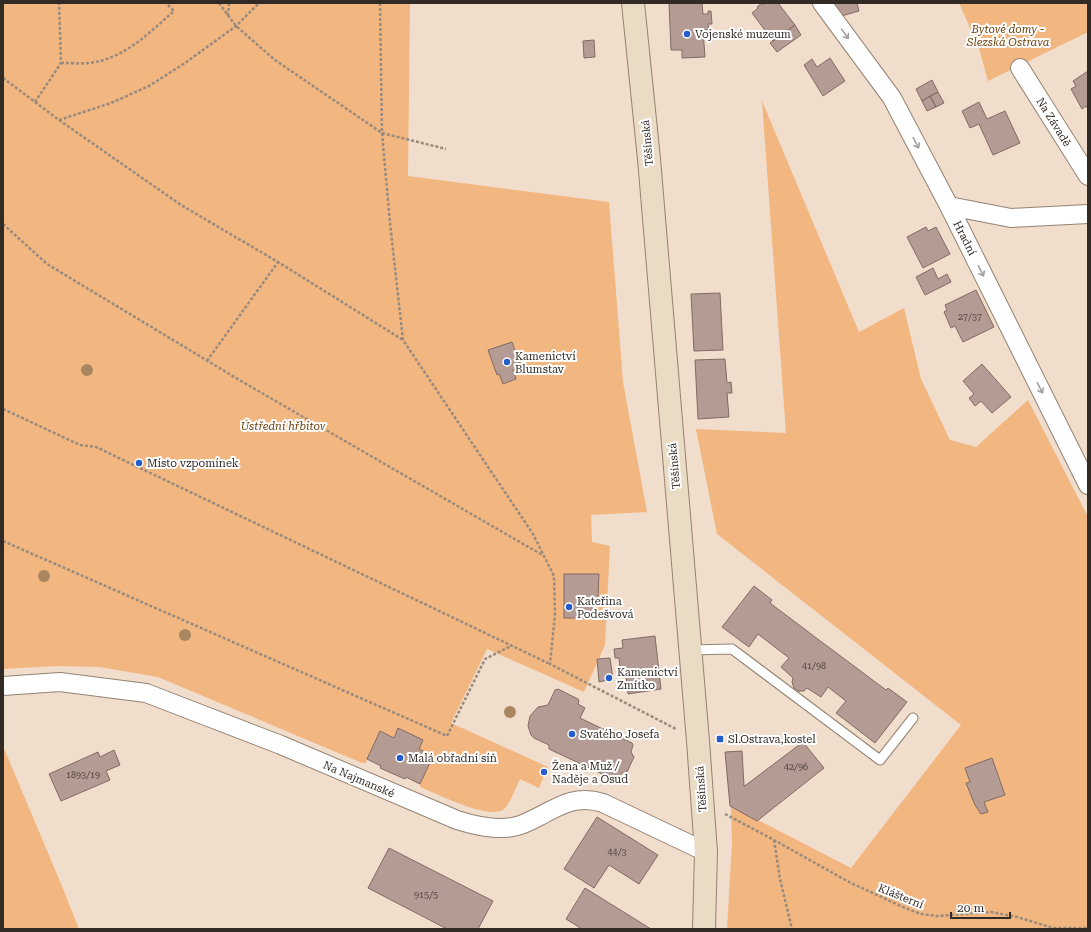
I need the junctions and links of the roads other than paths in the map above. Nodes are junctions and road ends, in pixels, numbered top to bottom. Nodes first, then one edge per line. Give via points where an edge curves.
1 (634, 3) edge
2 (822, 3) edge
3 (1020, 68) dead end
4 (1088, 176) edge
5 (949, 206) junction
6 (1088, 214) edge
7 (1088, 485) edge
8 (690, 650) junction
9 (3, 686) edge
10 (913, 718) dead end
11 (706, 852) junction
12 (704, 929) edge

1 - 8 main road, Těšínská
2 -> 5 street, Hradní via 892,98
3 - 4 street, Na Závadě
5 - 6 street via 1011,218
5 -> 7 street, Hradní
8 - 10 lane via 732,649 880,760
8 - 11 main road, Těšínská
9 - 11 street, Na Najmanské via 60,682 146,692 476,826 518,826 568,802 590,800 603,803
11 - 12 main road, Těšínská

